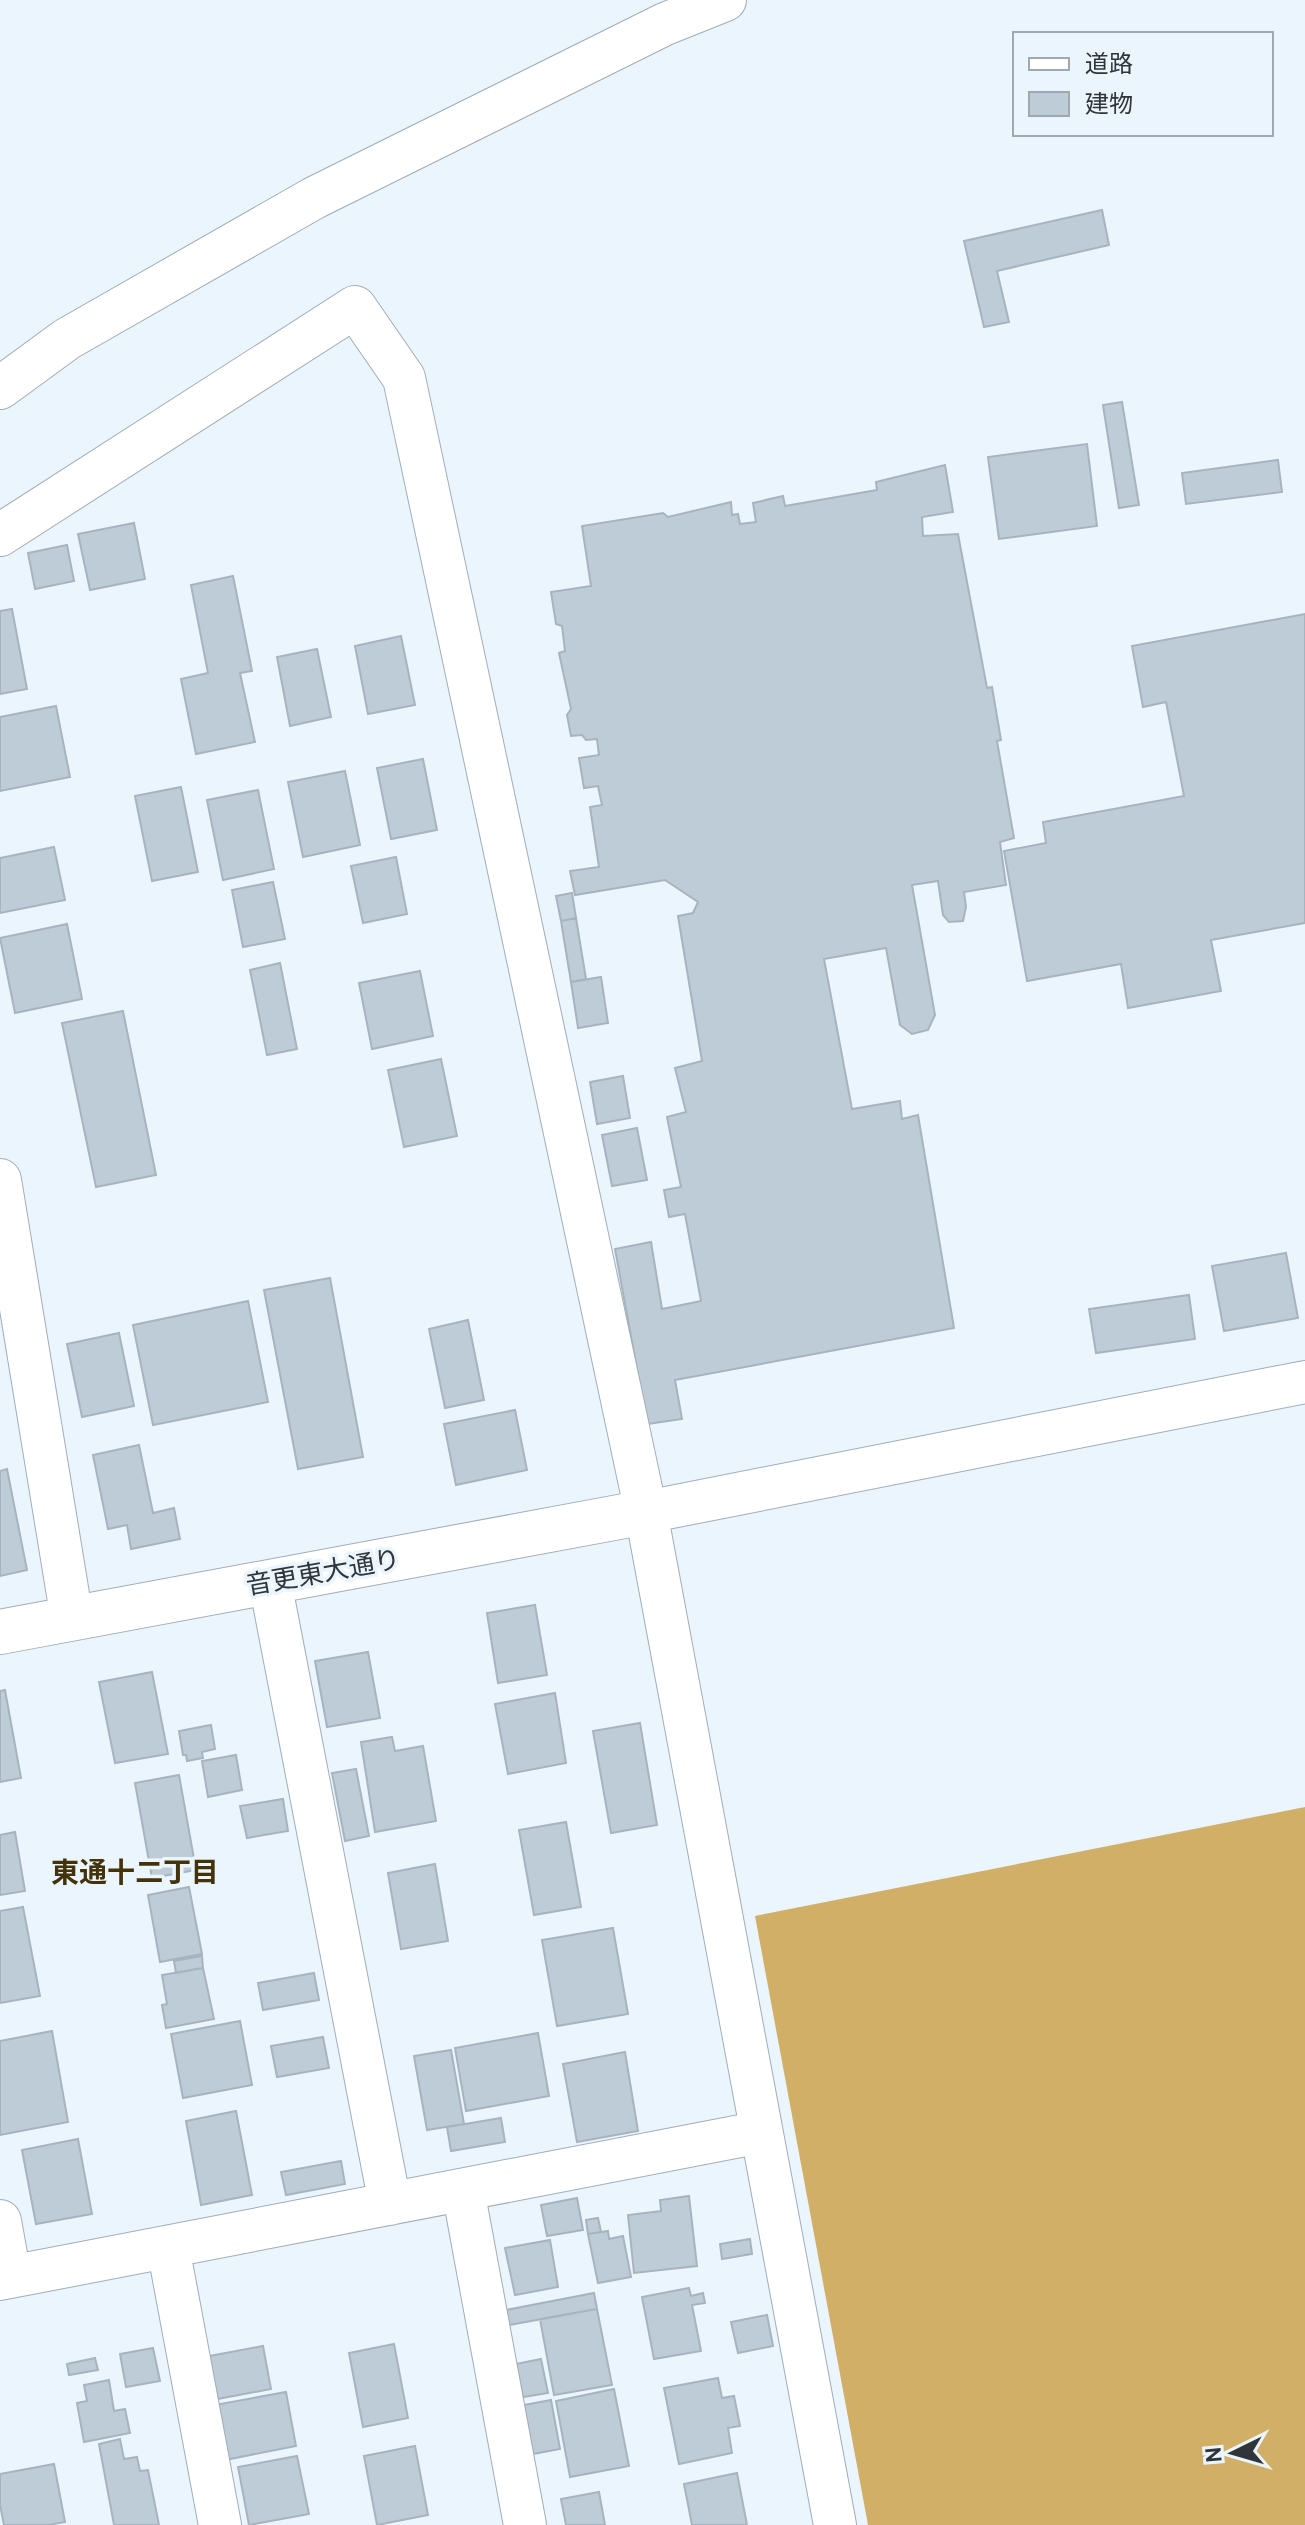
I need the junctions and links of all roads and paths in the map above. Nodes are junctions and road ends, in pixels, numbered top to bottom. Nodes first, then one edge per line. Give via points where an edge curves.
1 (725, 0) edge
2 (0, 388) edge
3 (0, 535) edge
4 (0, 1180) edge
5 (1305, 1382) edge
6 (646, 1512) junction
7 (270, 1582) junction
8 (72, 1619) junction
9 (0, 1632) edge
10 (761, 2132) junction
11 (463, 2190) junction
12 (390, 2204) junction
13 (0, 2221) edge
14 (168, 2247) junction
15 (5, 2278) edge
16 (220, 2525) edge
17 (525, 2525) edge
18 (835, 2525) edge

1 - 2 street via 665,24 314,198 67,339
3 - 6 street via 355,307 404,378
4 - 8 street
5 - 6 street
6 - 7 street, 音更東大通り
6 - 10 street
7 - 8 street, 音更東大通り
7 - 12 street
8 - 9 street, 音更東大通り
10 - 11 street
10 - 18 street
11 - 12 street
11 - 17 street
12 - 14 street
13 - 15 street
14 - 15 street
14 - 16 street

